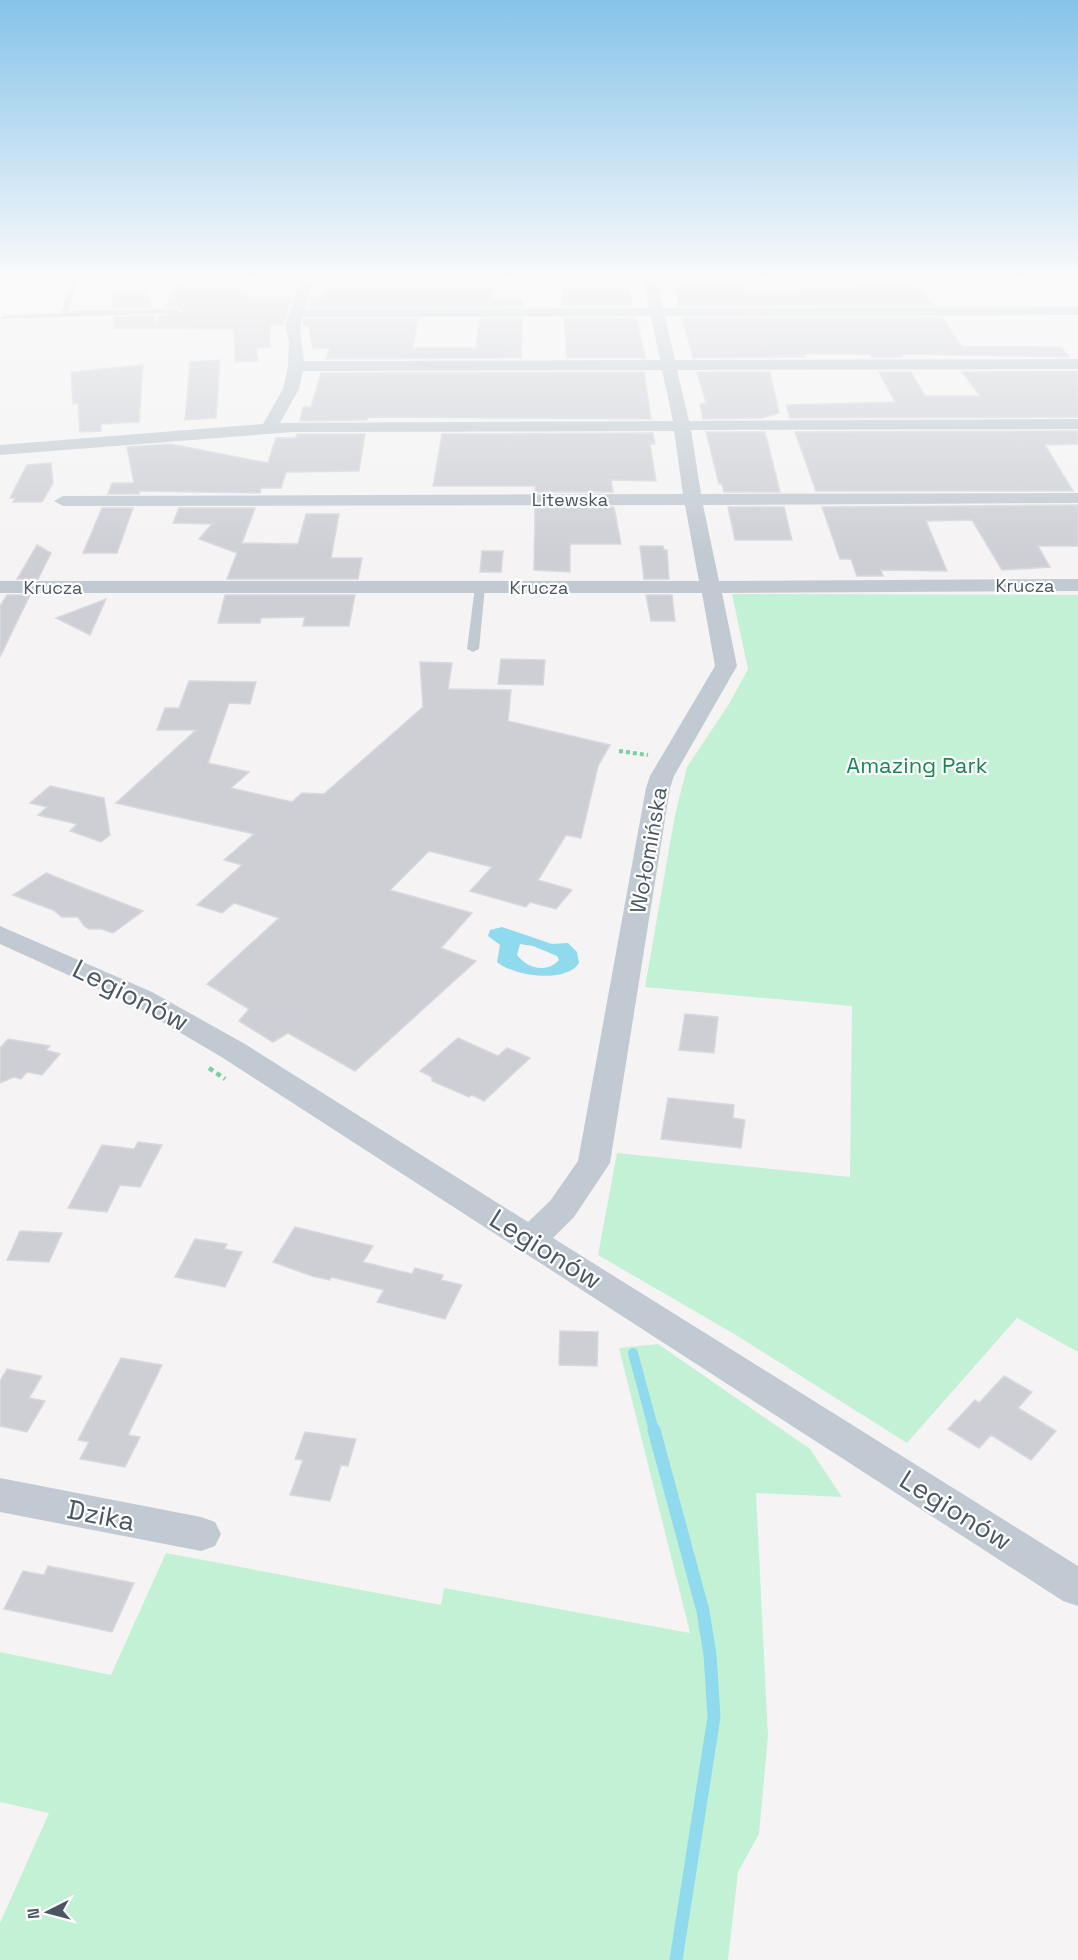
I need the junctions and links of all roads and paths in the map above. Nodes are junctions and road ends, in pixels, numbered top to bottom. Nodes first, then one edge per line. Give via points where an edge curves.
1 (295, 371) edge
2 (669, 371) edge
3 (1078, 424) edge
4 (682, 426) junction
5 (270, 427) junction
6 (0, 450) edge
7 (693, 498) junction
8 (1078, 498) edge
9 (63, 501) dead end
10 (1078, 585) edge
11 (712, 586) junction
12 (0, 587) edge
13 (480, 587) junction
14 (473, 649) dead end
15 (619, 751) dead end
16 (643, 755) dead end
17 (0, 934) edge
18 (531, 1239) junction
19 (0, 1496) edge
20 (201, 1534) dead end
21 (1078, 1588) edge

1 - 5 street via 288,398
2 - 4 street, Wołomińska
3 - 4 street
4 - 5 street
4 - 7 street, Wołomińska
5 - 6 street
7 - 8 street, Litewska
7 - 9 street, Litewska
7 - 11 street, Wołomińska
10 - 11 street, Krucza
11 - 13 street, Krucza
11 - 18 street, Wołomińska via 726,666 658,788 594,1162 562,1209
12 - 13 street, Krucza
13 - 14 lane
15 - 16 path
17 - 18 street, Legionów via 84,970 184,1021
18 - 21 street, Legionów
19 - 20 street, Dzika

